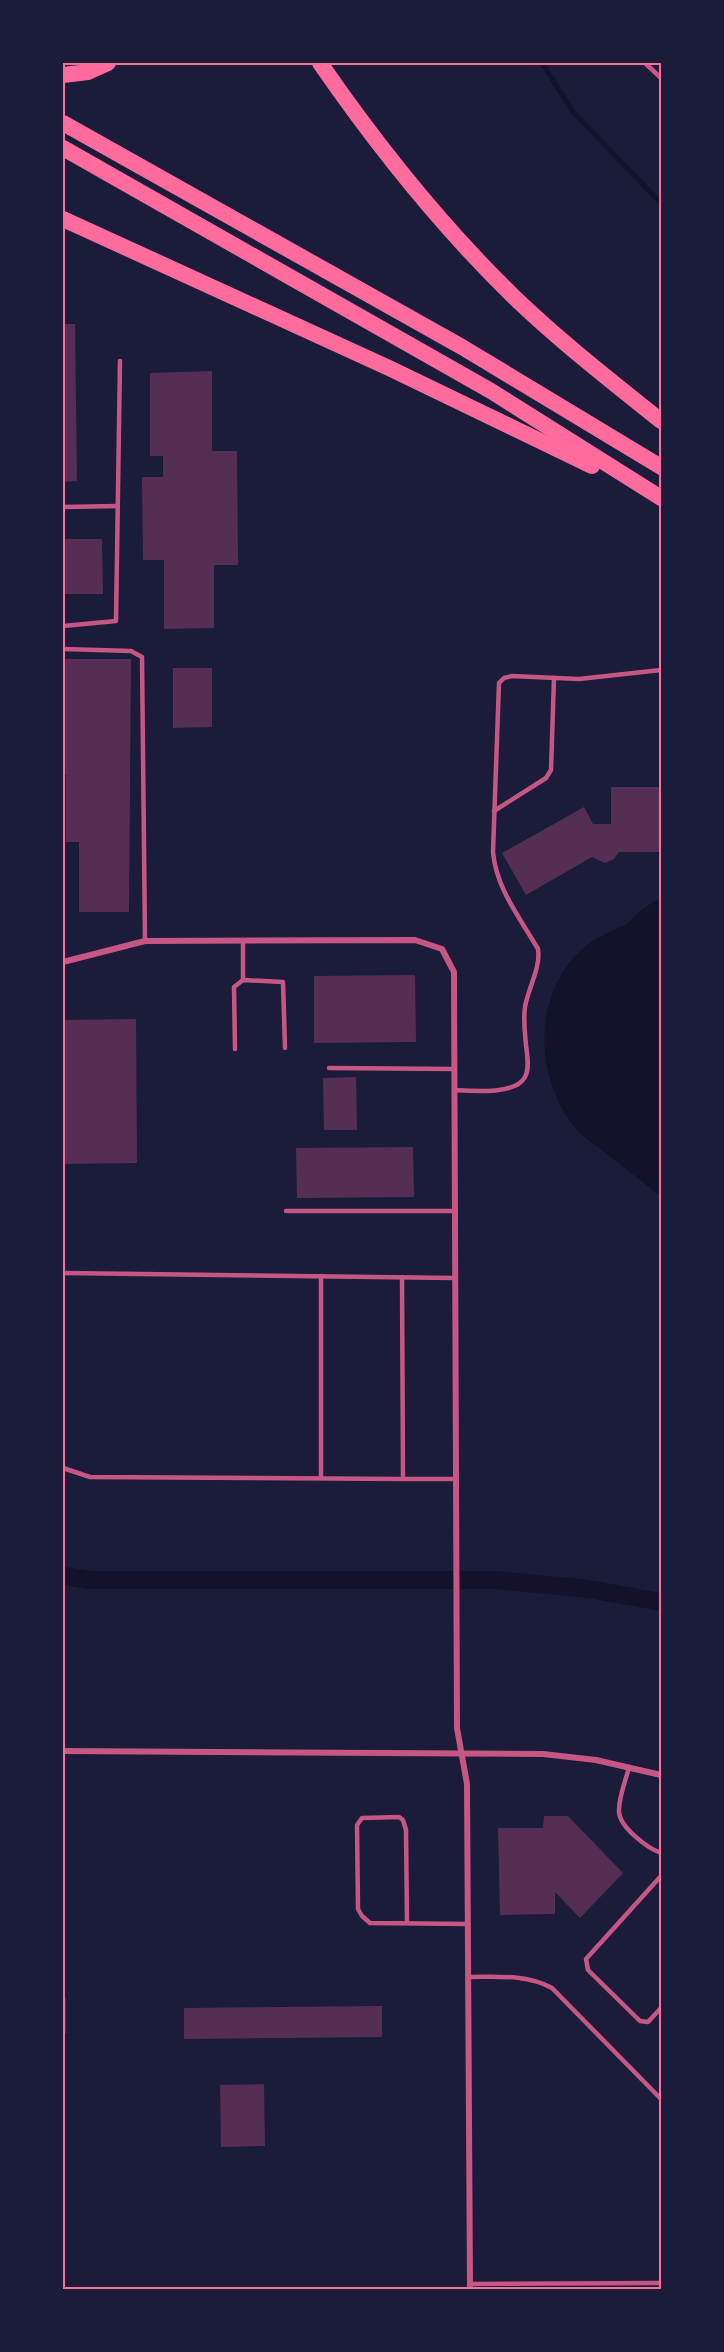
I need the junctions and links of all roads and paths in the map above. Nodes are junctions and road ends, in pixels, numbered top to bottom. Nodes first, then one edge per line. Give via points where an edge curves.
1 (108, 63) edge
2 (320, 63) edge
3 (645, 63) edge
4 (63, 75) edge
5 (661, 78) edge
6 (63, 123) edge
7 (63, 148) edge
8 (63, 219) edge
9 (120, 361) dead end
10 (661, 421) edge
11 (661, 467) edge
12 (661, 499) edge
13 (118, 506) junction
14 (63, 507) edge
15 (63, 626) edge
16 (63, 649) edge
17 (661, 670) edge
18 (554, 678) junction
19 (494, 811) junction
20 (145, 940) junction
21 (243, 940) junction
22 (63, 962) edge
23 (243, 980) junction
24 (285, 1048) dead end
25 (235, 1049) dead end
26 (329, 1068) dead end
27 (454, 1069) junction
28 (454, 1090) junction
29 (286, 1211) dead end
30 (455, 1211) junction
31 (63, 1273) edge
32 (321, 1276) junction
33 (402, 1277) junction
34 (455, 1278) junction
35 (63, 1468) edge
36 (321, 1478) junction
37 (403, 1479) junction
38 (456, 1479) junction
39 (63, 1750) edge
40 (461, 1752) junction
41 (629, 1767) junction
42 (661, 1775) edge
43 (661, 1854) edge
44 (661, 1876) edge
45 (407, 1923) junction
46 (468, 1924) junction
47 (468, 1977) junction
48 (661, 2008) edge
49 (661, 2099) edge
50 (661, 2283) edge
51 (470, 2286) edge
52 (505, 2286) edge

1 - 4 highway via 88,72
2 - 10 highway via 384,152 472,255 578,355
3 - 5 lane
6 - 11 highway via 462,347
7 - 12 highway via 491,391
8 - 12 highway via 389,368
9 - 13 lane
13 - 14 lane
13 - 15 lane via 116,621
16 - 20 lane via 131,651 142,657
17 - 18 lane
18 - 19 lane via 551,770 546,778
18 - 19 lane via 512,676 499,683
19 - 28 lane via 495,870 538,949 525,1010 528,1067 519,1084 508,1089
20 - 21 street
20 - 22 street
21 - 23 lane
21 - 27 street via 415,940 442,949 454,972
23 - 24 lane via 282,982
23 - 25 lane via 234,987
26 - 27 lane
27 - 28 street
28 - 30 street
29 - 30 lane
30 - 34 street
31 - 32 lane
32 - 33 lane
32 - 36 lane
33 - 34 lane
33 - 37 lane
34 - 38 street
35 - 36 lane via 90,1477
36 - 37 lane
37 - 38 lane
38 - 40 street via 457,1728
39 - 40 street
40 - 41 street via 543,1754
40 - 46 street via 467,1784
41 - 42 street
41 - 43 lane via 619,1811 624,1823 649,1849
44 - 48 lane via 586,1959 588,1970 640,2021 648,2022
45 - 45 lane via 370,1923 358,1909 357,1825 362,1818 403,1820
45 - 46 lane
46 - 47 street
47 - 49 lane via 520,1978 552,1988
47 - 51 street
50 - 52 lane
51 - 52 lane

